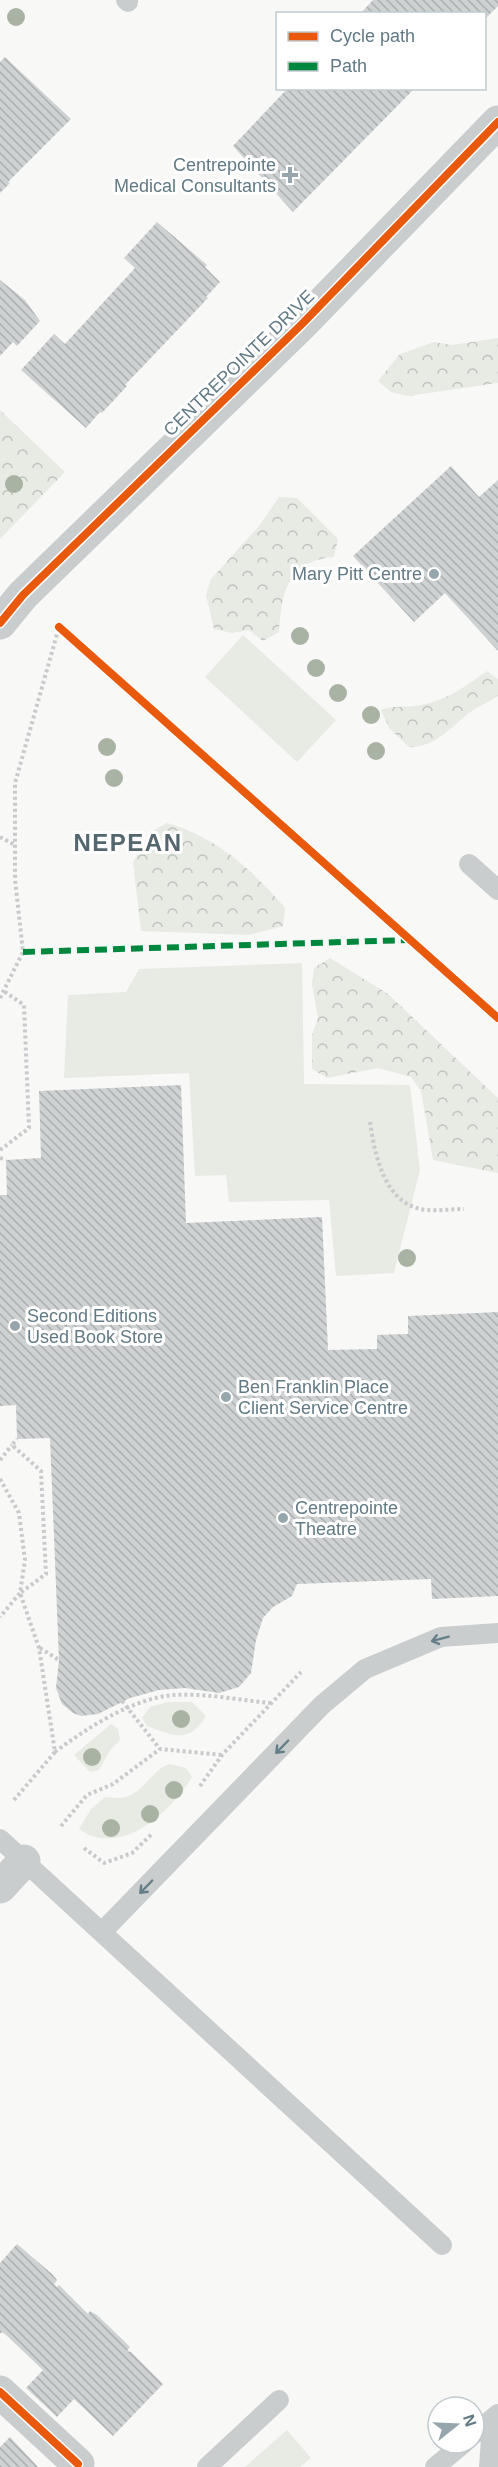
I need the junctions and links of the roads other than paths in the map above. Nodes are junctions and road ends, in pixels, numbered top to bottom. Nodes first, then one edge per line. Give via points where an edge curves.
1 (498, 122) edge
2 (0, 623) edge
3 (469, 864) dead end
4 (498, 890) edge
5 (498, 1633) edge
6 (0, 1839) edge
7 (24, 1861) junction
8 (0, 1887) edge
9 (102, 1932) junction
10 (442, 2245) dead end
11 (0, 2392) edge
12 (279, 2400) dead end
13 (498, 2414) edge
14 (498, 2422) edge
15 (486, 2424) edge
16 (450, 2455) edge
17 (78, 2464) dead end
18 (207, 2467) edge
19 (435, 2467) edge
20 (489, 2467) edge

1 - 2 street, CENTREPOINTE DRIVE via 302,324 22,595
3 - 4 lane
5 -> 9 lane via 441,1637 365,1669 322,1705
6 - 7 lane
7 - 8 street
7 - 9 lane
9 - 10 lane
11 - 17 street
12 - 18 lane
13 - 15 lane
14 - 20 lane via 491,2439
16 - 19 lane

